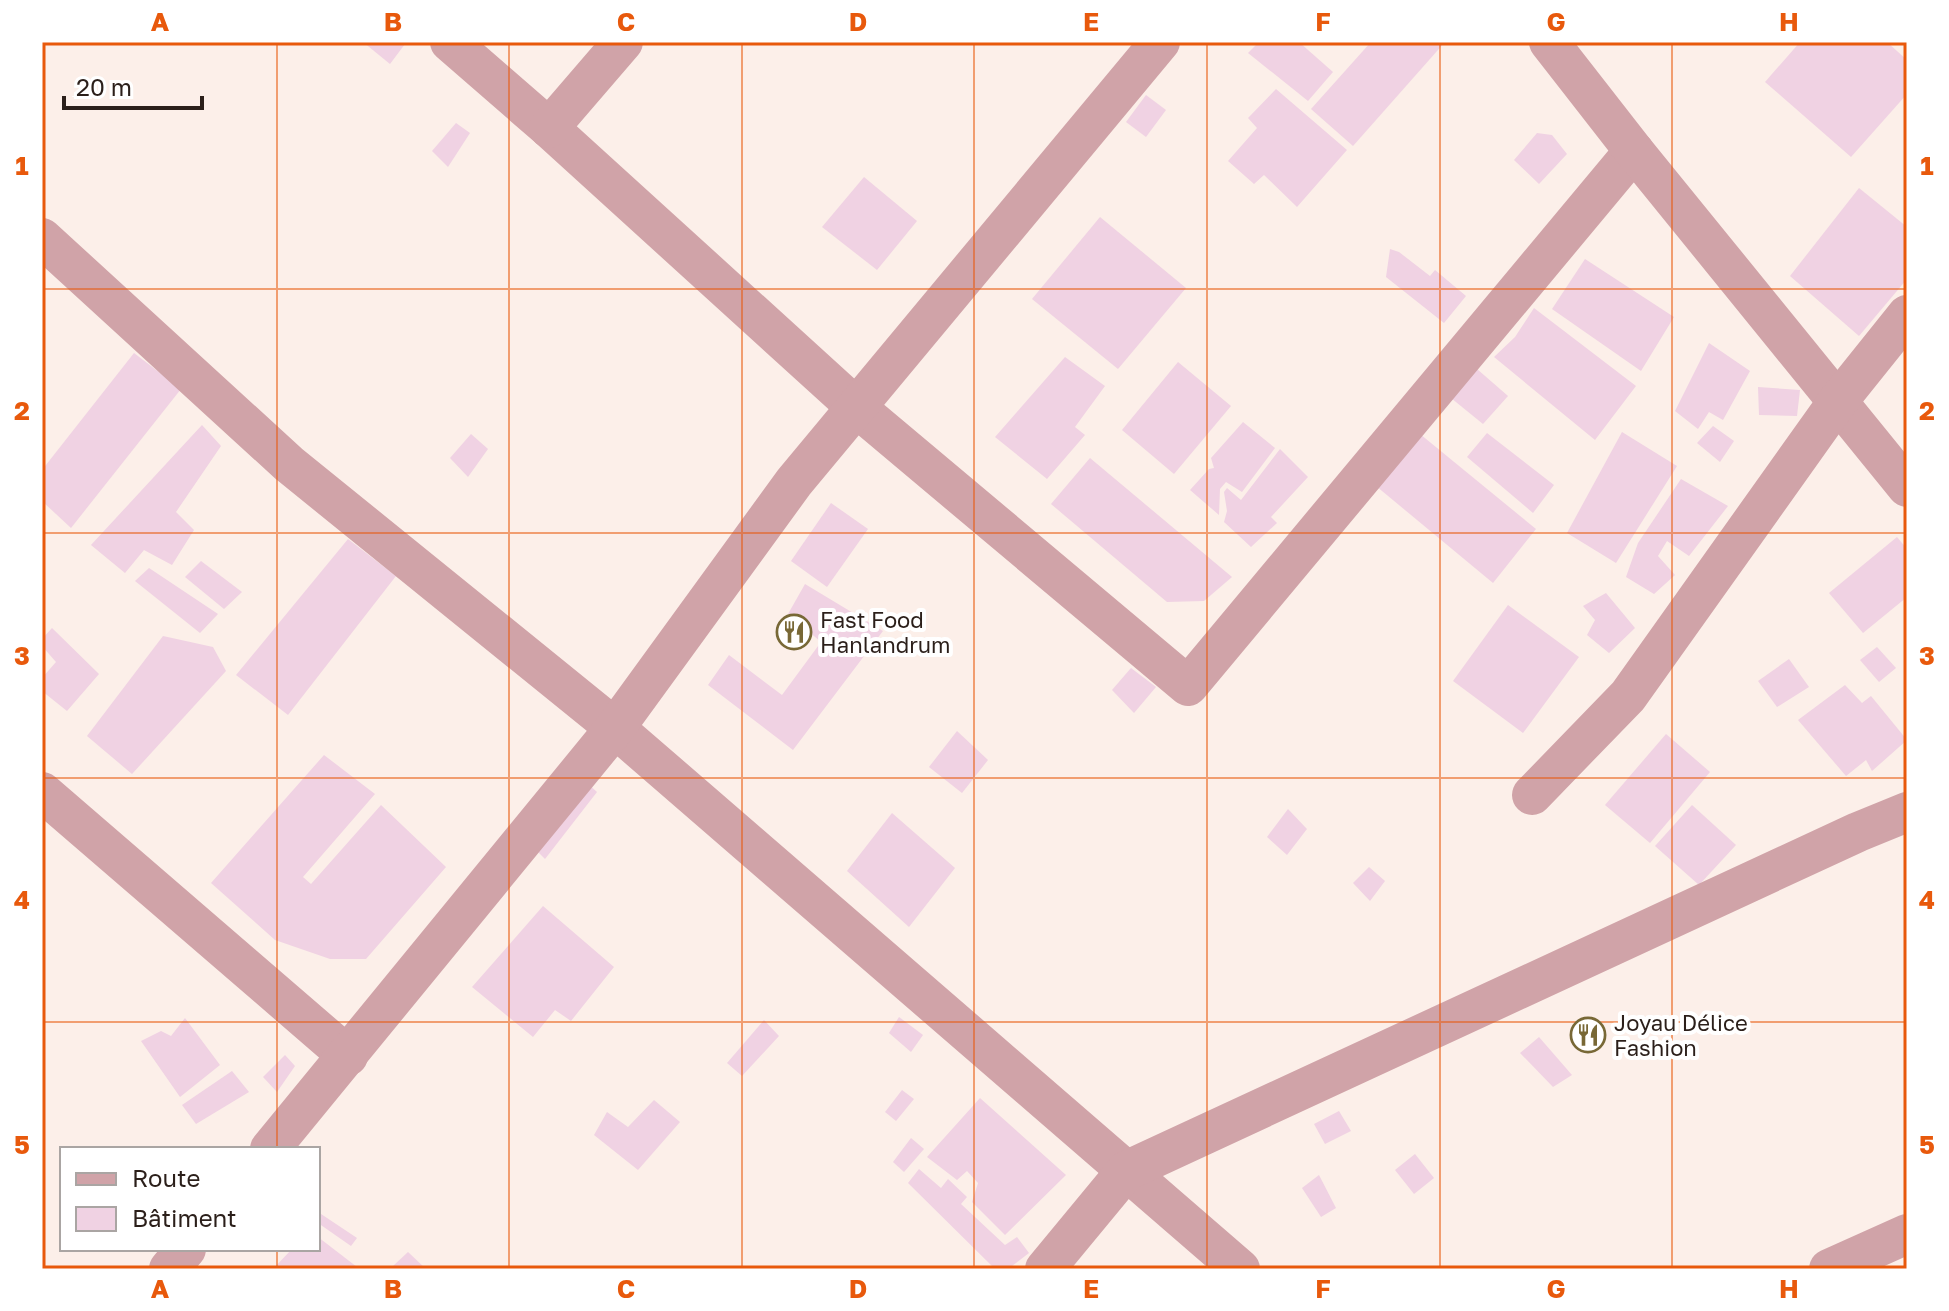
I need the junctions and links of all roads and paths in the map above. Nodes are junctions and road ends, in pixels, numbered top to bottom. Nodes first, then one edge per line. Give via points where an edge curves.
1 (450, 42) edge
2 (623, 42) edge
3 (1160, 42) edge
4 (1549, 42) edge
5 (549, 128) junction
6 (1634, 151) junction
7 (42, 238) edge
8 (1907, 315) edge
9 (1838, 401) junction
10 (857, 408) junction
11 (1907, 487) edge
12 (615, 728) junction
13 (1532, 795) dead end
14 (44, 797) edge
15 (1907, 812) edge
16 (348, 1056) junction
17 (272, 1147) edge
18 (1126, 1171) junction
19 (1907, 1234) edge
20 (184, 1251) edge
21 (169, 1269) edge
22 (1045, 1269) edge
23 (1240, 1269) edge
24 (1829, 1269) edge

1 - 5 street
2 - 5 street
3 - 10 street
4 - 6 street
5 - 10 street
6 - 9 street
6 - 10 street via 1188,686
7 - 12 street via 289,464
8 - 9 street
9 - 11 street
9 - 13 street via 1628,696
10 - 12 street via 794,482
12 - 16 street
12 - 18 street
14 - 16 street
15 - 18 street
16 - 17 street
18 - 22 street
18 - 23 street
19 - 24 street
20 - 21 street

